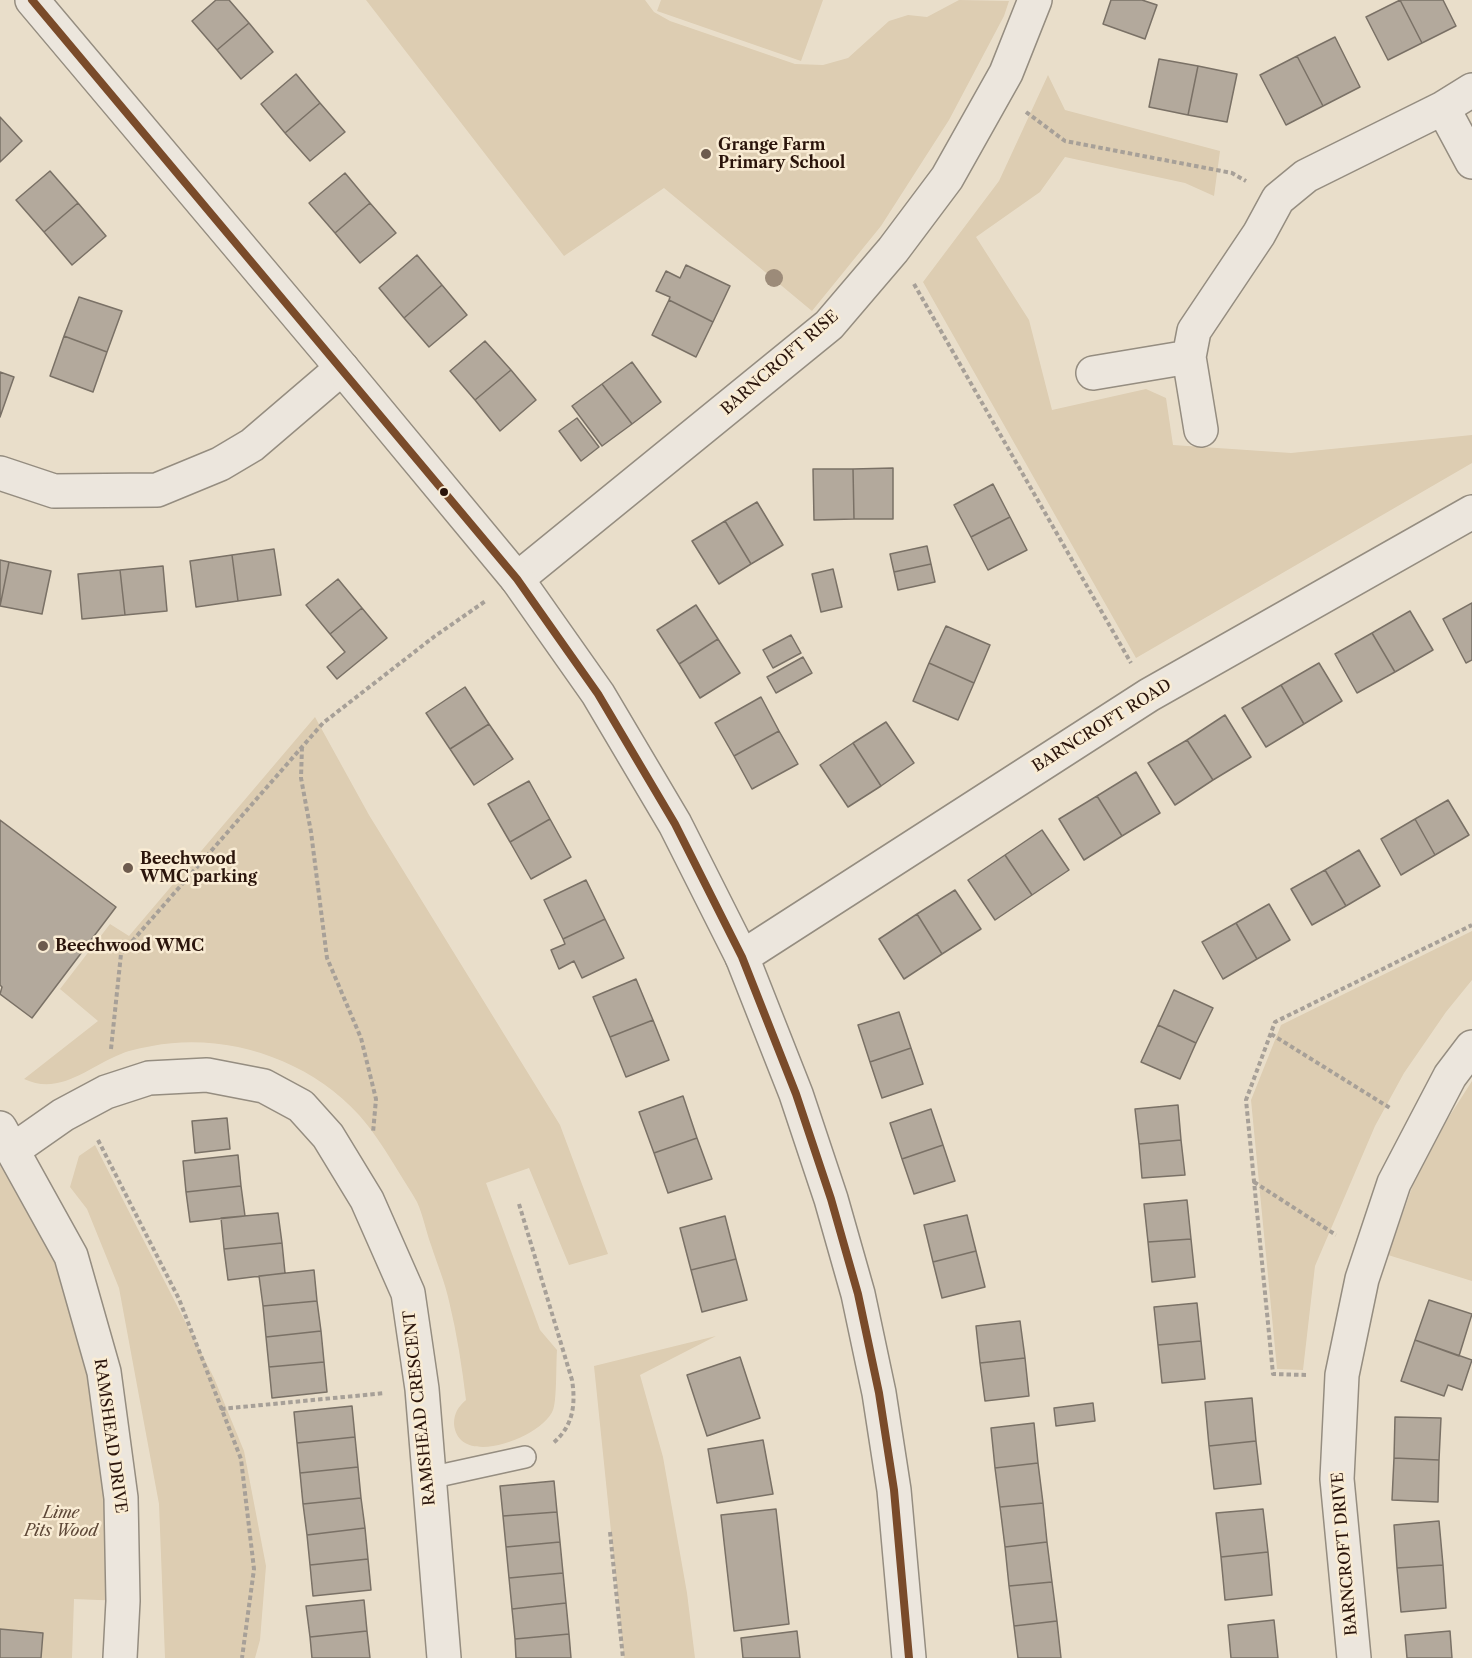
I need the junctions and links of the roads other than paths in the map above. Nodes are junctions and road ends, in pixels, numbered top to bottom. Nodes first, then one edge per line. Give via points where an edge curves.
1 (32, 0) edge
2 (1035, 0) edge
3 (1472, 90) edge
4 (1443, 108) junction
5 (1472, 162) edge
6 (1189, 357) junction
7 (342, 368) junction
8 (1093, 374) dead end
9 (1200, 430) dead end
10 (0, 473) edge
11 (1472, 512) edge
12 (517, 579) junction
13 (742, 957) junction
14 (1472, 1047) edge
15 (6, 1139) edge
16 (525, 1457) road end
17 (429, 1478) junction
18 (120, 1658) edge
19 (444, 1658) edge
20 (909, 1658) edge
21 (1354, 1658) edge

1 - 7 street
2 - 12 street, BARNCROFT RISE via 1006,73 947,178 829,325
3 - 4 street
4 - 5 street
4 - 6 street via 1306,176 1278,199 1194,331
6 - 8 street
6 - 9 street
7 - 10 street via 252,445 220,464 157,490 54,491
7 - 12 street
11 - 13 street, BARNCROFT ROAD via 1149,695
12 - 13 street via 598,694 675,824
13 - 20 street via 796,1094 858,1294 894,1490
14 - 21 street, BARNCROFT DRIVE via 1450,1076 1394,1183 1362,1280 1342,1375 1337,1479
15 - 17 street, RAMSHEAD CRESCENT via 149,1078 207,1075 264,1086 301,1106 328,1136 367,1200 408,1293 422,1389
15 - 18 street, RAMSHEAD DRIVE via 71,1256 104,1372 121,1498
16 - 17 lane
17 - 19 street, RAMSHEAD CRESCENT

